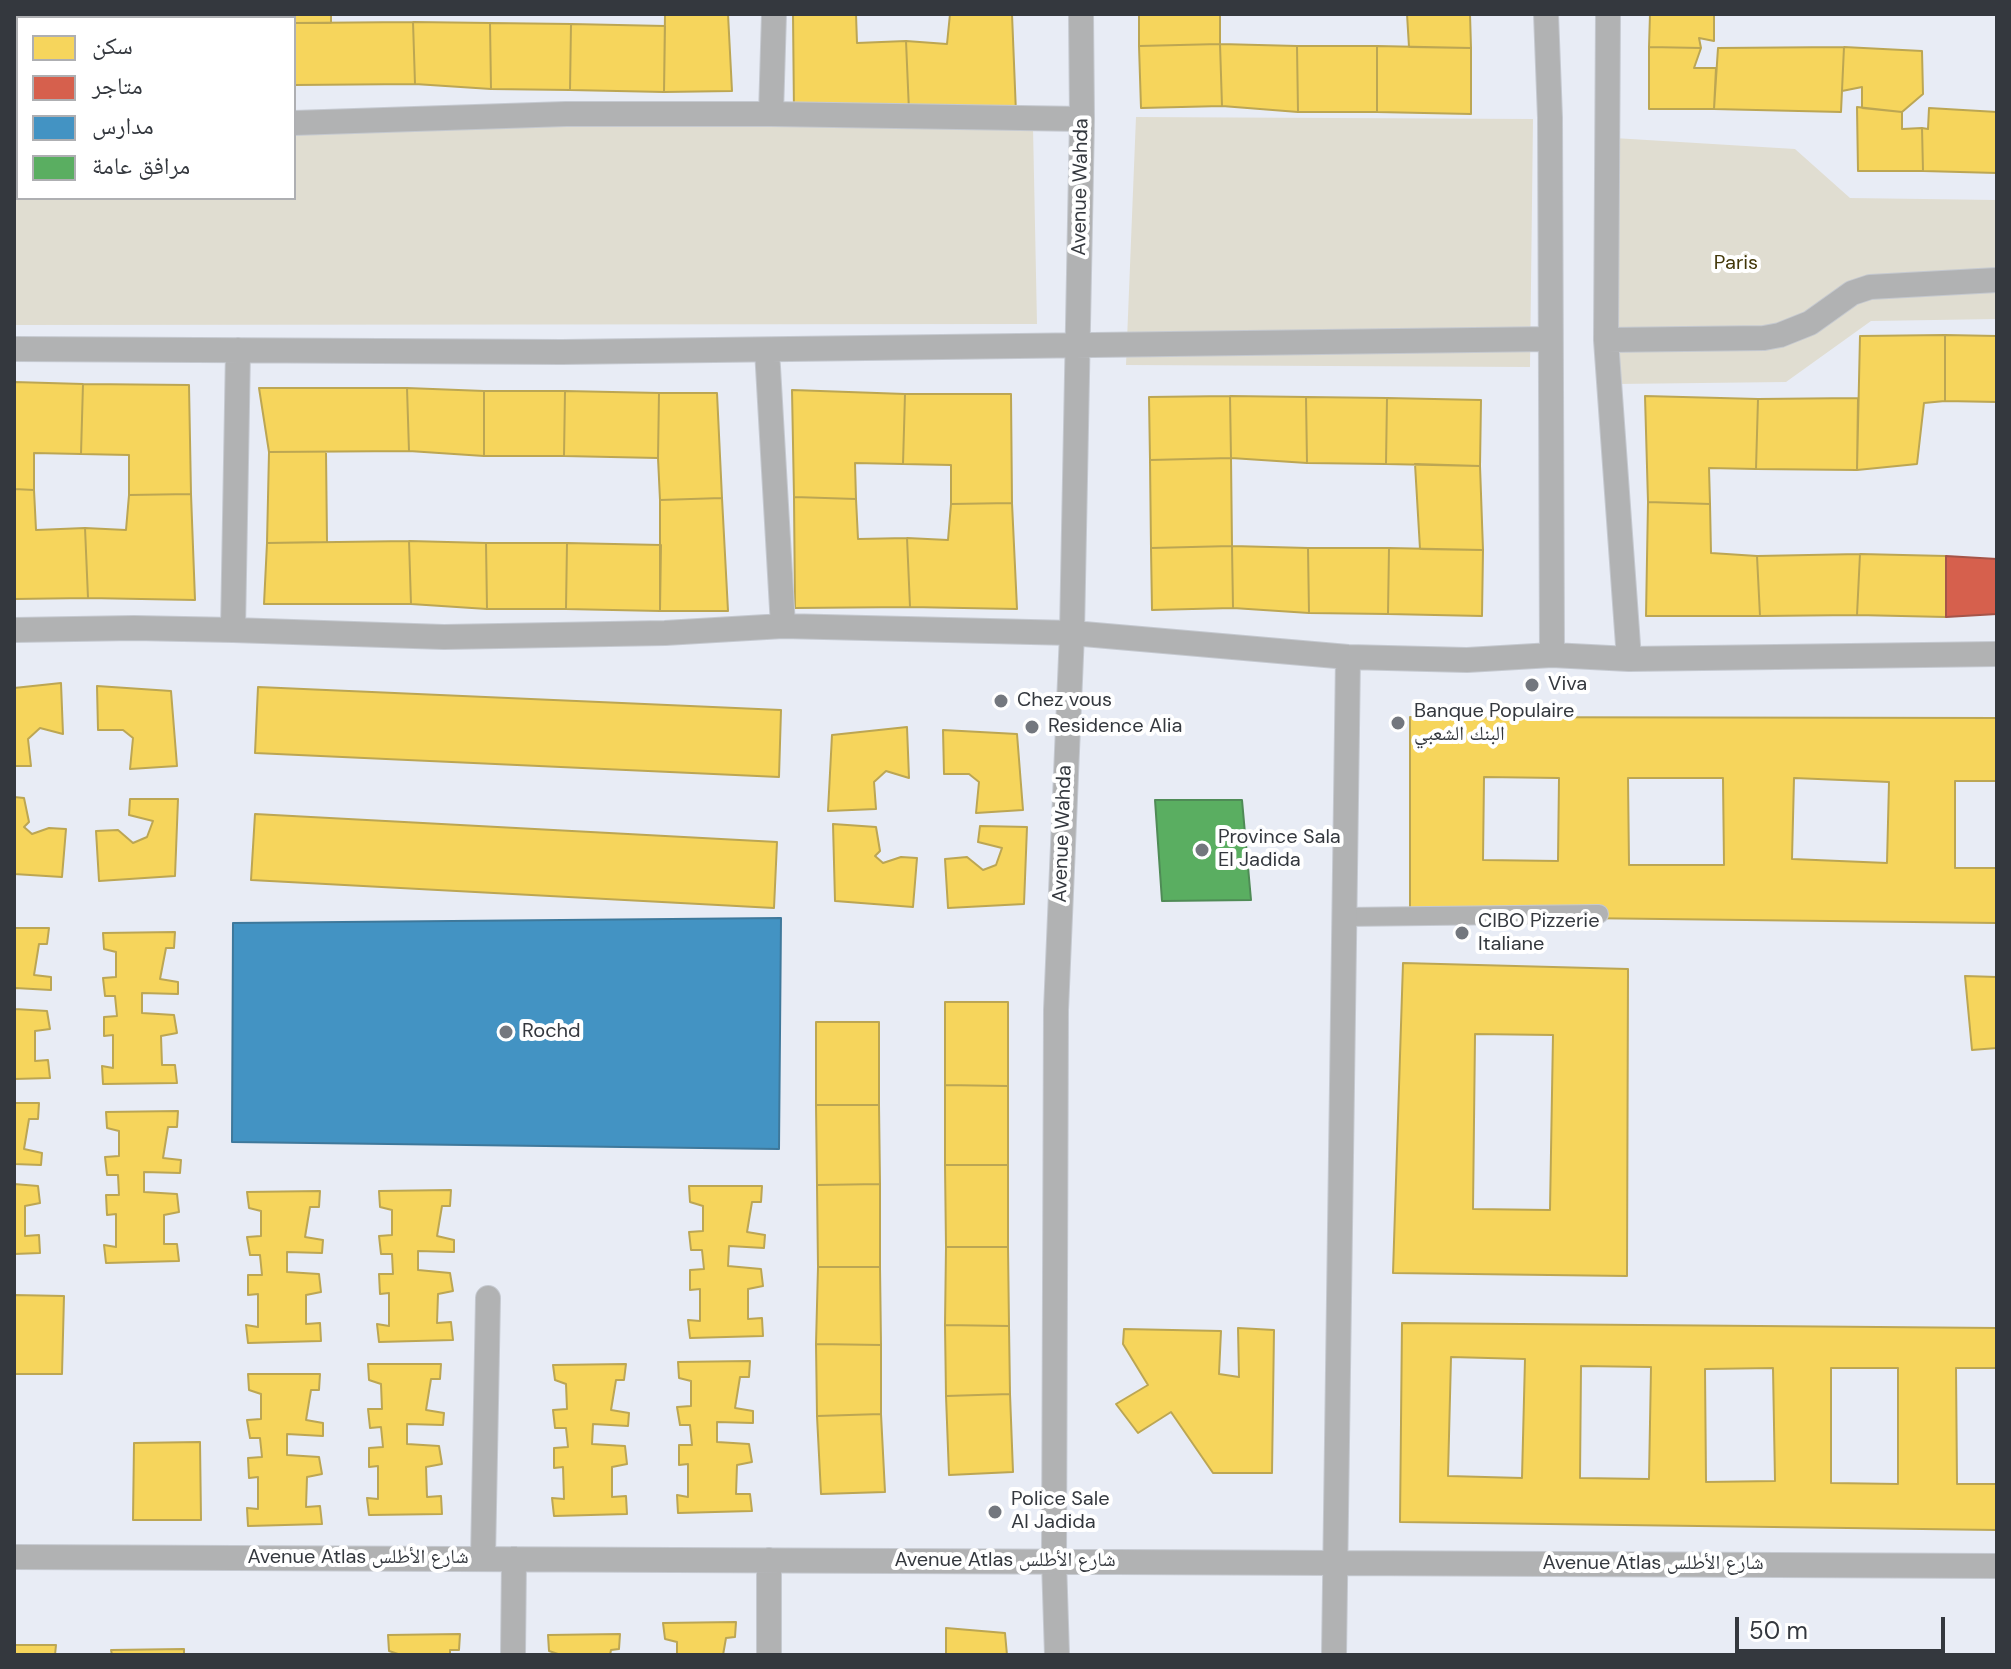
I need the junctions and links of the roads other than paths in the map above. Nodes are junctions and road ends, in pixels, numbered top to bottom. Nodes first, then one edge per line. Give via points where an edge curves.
1 (774, 14) edge
2 (1081, 14) edge
3 (1546, 14) edge
4 (1608, 14) edge
5 (771, 114) junction
6 (1082, 119) junction
7 (296, 123) edge
8 (1997, 280) edge
9 (1550, 339) junction
10 (1606, 340) junction
11 (1078, 347) junction
12 (14, 349) edge
13 (238, 350) junction
14 (767, 350) junction
15 (783, 626) junction
16 (14, 630) edge
17 (233, 630) junction
18 (1072, 633) junction
19 (1997, 654) edge
20 (1552, 655) junction
21 (1348, 657) junction
22 (1629, 659) junction
23 (1599, 914) dead end
24 (1344, 917) junction
25 (488, 1298) dead end
26 (14, 1557) edge
27 (483, 1559) junction
28 (514, 1559) junction
29 (769, 1560) junction
30 (1054, 1561) junction
31 (1335, 1562) junction
32 (1997, 1566) edge
33 (513, 1655) edge
34 (769, 1655) edge
35 (1057, 1655) edge
36 (1334, 1655) edge

1 - 5 street
2 - 6 street, Avenue Wahda
3 - 9 street
4 - 10 street
5 - 6 street
5 - 7 street
6 - 11 street, Avenue Wahda
8 - 10 street via 1870,287 1796,330 1764,338
9 - 11 street
9 - 20 street
10 - 22 street
11 - 14 street
11 - 18 street, Avenue Wahda
12 - 13 street
13 - 14 street
13 - 17 street
14 - 15 street
15 - 17 street via 444,637
15 - 18 street
16 - 17 street
18 - 21 street
18 - 30 street, Avenue Wahda via 1056,1010
19 - 22 street
20 - 21 street via 1467,660
20 - 22 street
21 - 24 street
23 - 24 street
24 - 31 street
25 - 27 street
26 - 27 street, Avenue Atlas شارع الأطلس
27 - 28 street, Avenue Atlas شارع الأطلس
28 - 29 street, Avenue Atlas شارع الأطلس
28 - 33 street
29 - 30 street, Avenue Atlas شارع الأطلس
29 - 34 street
30 - 31 street, Avenue Atlas شارع الأطلس
30 - 35 street, Avenue Wahda
31 - 32 street, Avenue Atlas شارع الأطلس
31 - 36 street

